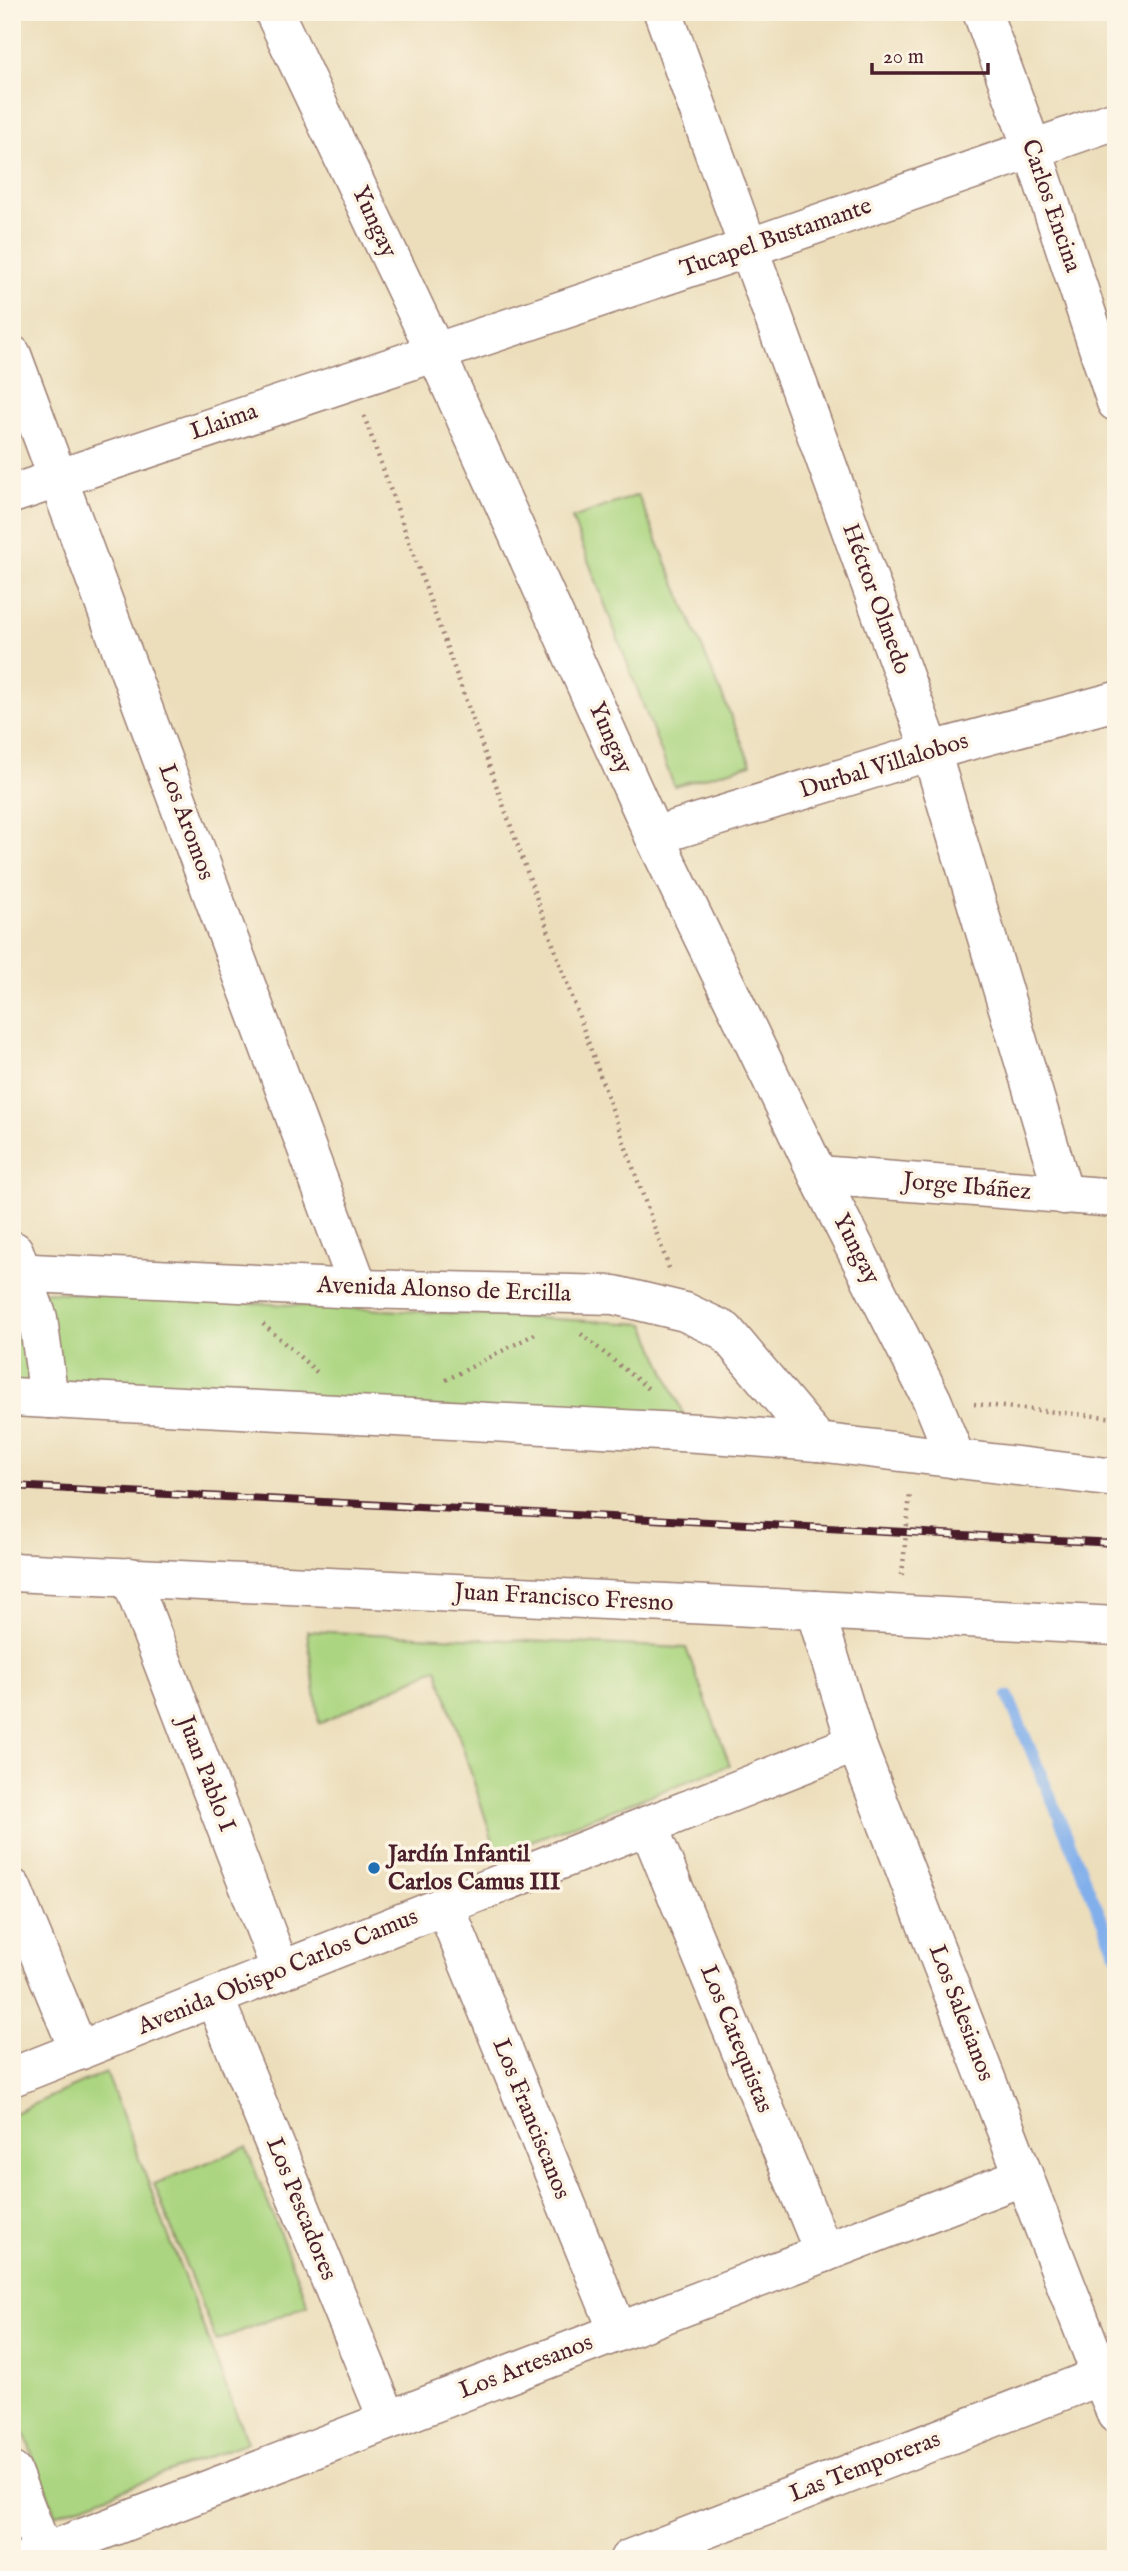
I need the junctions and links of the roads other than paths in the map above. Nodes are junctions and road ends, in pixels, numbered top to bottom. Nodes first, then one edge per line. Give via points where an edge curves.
1 (274, 12) edge
2 (663, 12) edge
3 (982, 12) edge
4 (1116, 120) edge
5 (1032, 148) junction
6 (748, 248) junction
7 (436, 353) junction
8 (12, 355) edge
9 (1116, 402) edge
10 (58, 479) junction
11 (12, 494) edge
12 (1116, 701) edge
13 (931, 751) junction
14 (654, 835) junction
15 (818, 1175) junction
16 (1063, 1195) junction
17 (1116, 1198) edge
18 (15, 1263) edge
19 (359, 1289) junction
20 (31, 1398) edge
21 (818, 1442) junction
22 (956, 1459) junction
23 (1116, 1478) edge
24 (12, 1572) edge
25 (130, 1577) junction
26 (815, 1609) junction
27 (1116, 1626) edge
28 (856, 1742) junction
29 (648, 1825) junction
30 (12, 1888) edge
31 (445, 1906) junction
32 (281, 1971) junction
33 (214, 1997) junction
34 (79, 2051) junction
35 (12, 2077) edge
36 (1024, 2176) junction
37 (824, 2253) junction
38 (618, 2332) junction
39 (1101, 2376) junction
40 (1116, 2414) edge
41 (388, 2420) junction
42 (12, 2472) edge
43 (39, 2557) edge
44 (629, 2559) edge

1 - 7 street, Yungay
2 - 6 street, Héctor Olmedo
3 - 5 street, Carlos Encina
4 - 5 street, Tucapel Bustamante
5 - 6 street, Tucapel Bustamante
5 - 9 street, Carlos Encina
6 - 7 street, Tucapel Bustamante
6 - 13 street, Héctor Olmedo
7 - 10 street, Llaima
7 - 14 street, Yungay
8 - 10 street, Los Aromos
10 - 11 street, Llaima
10 - 19 street, Los Aromos
12 - 13 street, Durbal Villalobos
13 - 14 street, Durbal Villalobos
13 - 16 street, Héctor Olmedo
14 - 15 street, Yungay
15 - 16 street, Jorge Ibáñez
15 - 22 street, Yungay via 932,1400
16 - 17 street, Jorge Ibáñez
18 - 19 street, Avenida Alonso de Ercilla
18 - 20 street via 38,1318
19 - 21 street, Avenida Alonso de Ercilla via 614,1295 685,1312 725,1331
20 - 21 street
21 - 22 street
22 - 23 street
24 - 25 street, Juan Francisco Fresno
25 - 26 street, Juan Francisco Fresno
25 - 32 street, Juan Pablo I
26 - 27 street, Juan Francisco Fresno
26 - 28 street, Los Salesianos
28 - 29 street, Avenida Obispo Carlos Camus
28 - 36 street, Los Salesianos
29 - 31 street, Avenida Obispo Carlos Camus
29 - 37 street, Los Catequistas
30 - 34 street
31 - 32 street, Avenida Obispo Carlos Camus
31 - 38 street, Los Franciscanos
32 - 33 street, Avenida Obispo Carlos Camus
33 - 34 street, Avenida Obispo Carlos Camus
33 - 41 street, Los Pescadores
34 - 35 street, Avenida Obispo Carlos Camus
36 - 37 street, Los Artesanos
36 - 39 street, Los Salesianos
37 - 38 street, Los Artesanos
38 - 41 street, Los Artesanos
39 - 40 street, Los Salesianos
39 - 44 street, Las Temporeras
41 - 43 street, Los Artesanos
42 - 43 street

